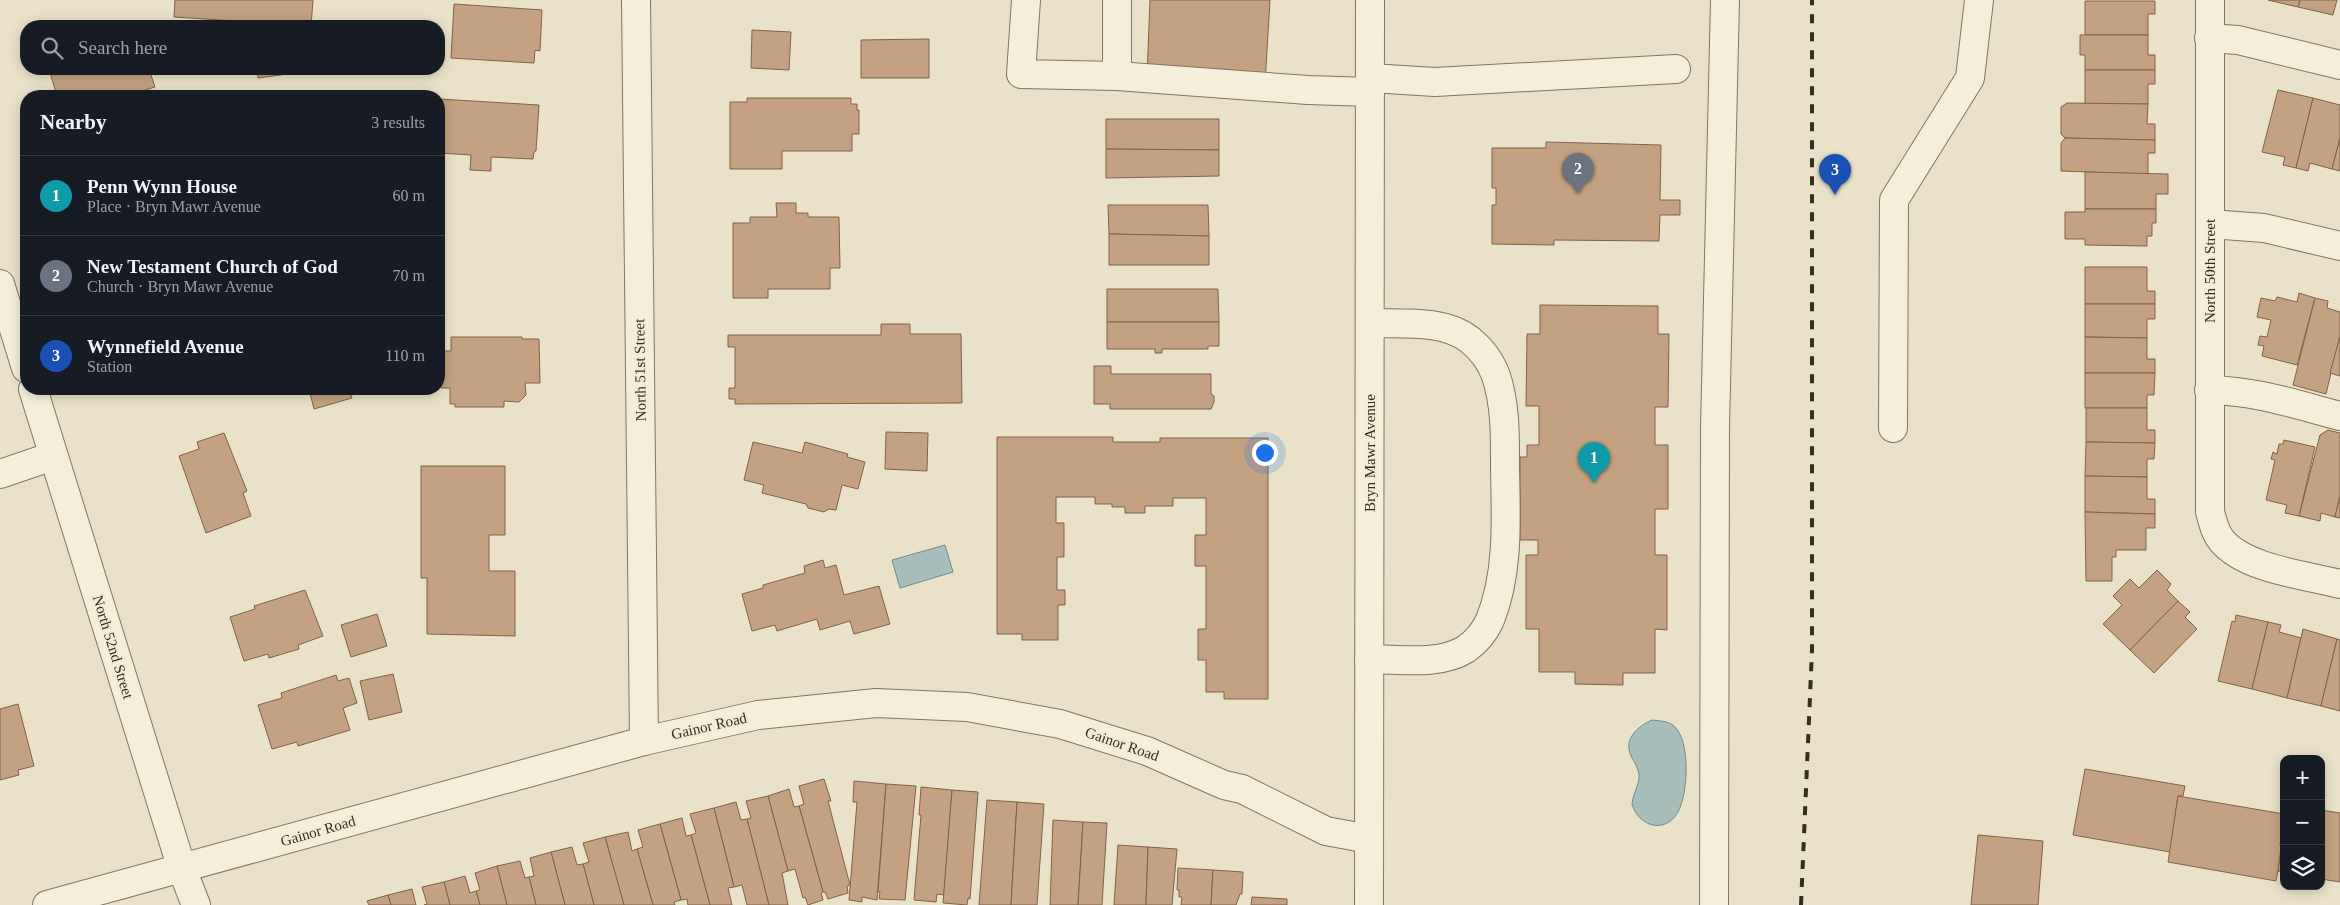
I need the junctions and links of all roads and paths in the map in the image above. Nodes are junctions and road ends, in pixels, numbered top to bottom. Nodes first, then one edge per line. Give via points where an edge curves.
1 (636, 0) edge
2 (1026, 0) edge
3 (1117, 0) edge
4 (1370, 0) edge
5 (1725, 0) edge
6 (1979, 0) edge
7 (2210, 0) edge
8 (2209, 38) junction
9 (2340, 65) edge
10 (1676, 69) dead end
11 (1117, 76) junction
12 (1370, 85) junction
13 (2210, 224) junction
14 (2340, 246) edge
15 (0, 284) edge
16 (1370, 323) junction
17 (20, 349) edge
18 (2209, 390) junction
19 (35, 395) edge
20 (2340, 416) edge
21 (1893, 428) dead end
22 (54, 456) junction
23 (0, 474) edge
24 (2340, 584) edge
25 (1369, 659) junction
26 (644, 741) junction
27 (1369, 838) junction
28 (182, 870) junction
29 (47, 905) edge
30 (196, 905) edge
31 (1369, 905) edge
32 (1714, 905) edge

1 - 26 street, North 51st Street
2 - 11 street via 1021,74
3 - 11 street
4 - 12 street, Bryn Mawr Avenue
5 - 32 street via 1716,428
6 - 21 street via 1970,78 1894,200
7 - 8 street, North 50th Street
8 - 9 street via 2238,40
8 - 13 street, North 50th Street
10 - 12 street
11 - 12 street via 1308,90
12 - 16 street, Bryn Mawr Avenue
13 - 14 street via 2264,228
13 - 18 street, North 50th Street
15 - 17 street
16 - 25 street, Bryn Mawr Avenue
16 - 25 street via 1454,330 1484,353 1503,402 1506,531 1495,600 1490,620 1480,636 1452,656 1434,660
18 - 20 street via 2250,393
18 - 24 street, North 50th Street via 2210,512 2221,539 2238,554 2251,560
19 - 22 street, North 52nd Street
22 - 23 street
22 - 28 street, North 52nd Street
25 - 27 street, Bryn Mawr Avenue
26 - 27 street, Gainor Road via 758,715 876,703 967,707 1060,724 1147,751 1224,786 1242,789 1326,831
26 - 28 street, Gainor Road
27 - 31 street, Bryn Mawr Avenue
28 - 29 street, Gainor Road
28 - 30 street, North 52nd Street

